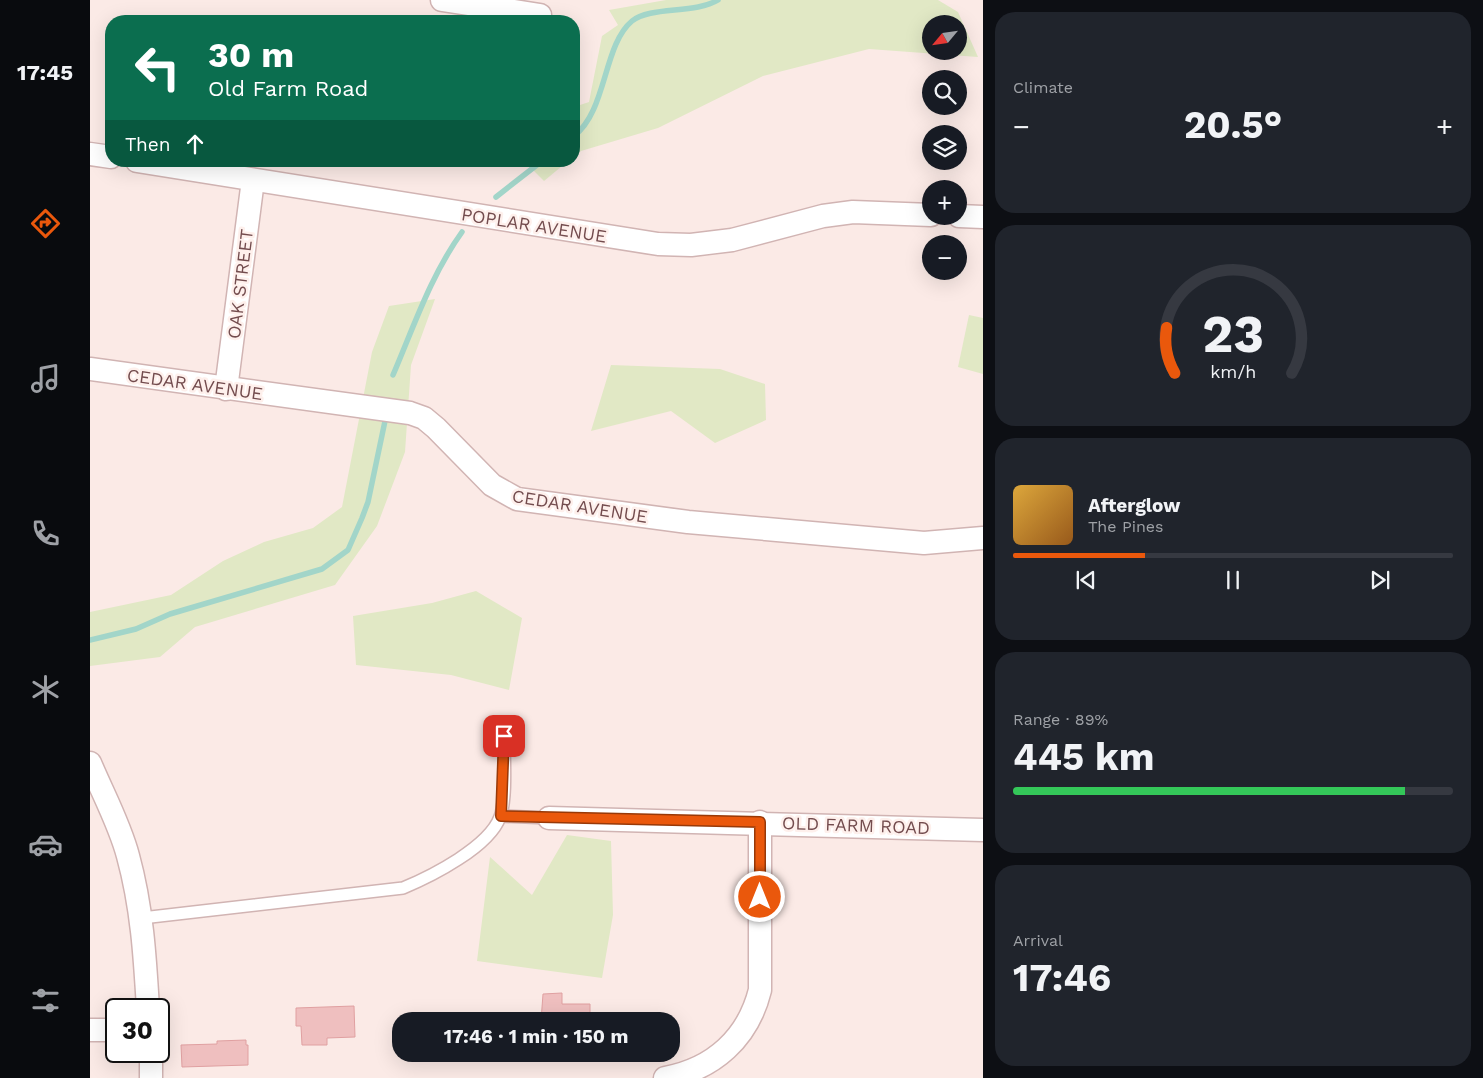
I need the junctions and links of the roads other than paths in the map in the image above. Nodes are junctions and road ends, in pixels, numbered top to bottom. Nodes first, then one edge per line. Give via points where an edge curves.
1 (442, 0) edge
2 (540, 15) dead end
3 (90, 154) edge
4 (105, 156) edge
5 (174, 167) edge
6 (253, 180) junction
7 (922, 215) edge
8 (967, 216) edge
9 (983, 217) edge
10 (90, 369) edge
11 (226, 389) junction
12 (983, 538) edge
13 (504, 736) dead end
14 (90, 763) edge
15 (501, 816) junction
16 (549, 818) joint
17 (760, 822) junction
18 (983, 830) edge
19 (142, 918) junction
20 (147, 998) edge
21 (90, 1030) edge
22 (105, 1030) edge
23 (151, 1063) edge
24 (151, 1078) edge
25 (665, 1078) edge

1 - 2 street
3 - 4 street
5 - 6 street, POPLAR AVENUE
6 - 7 street, POPLAR AVENUE via 666,244 691,245 732,240 823,216 853,212
6 - 11 street, OAK STREET
8 - 9 street
10 - 11 street, CEDAR AVENUE
11 - 12 street, CEDAR AVENUE via 410,413 424,418 492,486 517,500 688,522 924,543
13 - 15 lane
14 - 19 street via 128,854
15 - 16 lane
15 - 19 lane via 487,836 465,853 403,888
16 - 17 street, OLD FARM ROAD
17 - 18 street, OLD FARM ROAD
17 - 25 street via 760,990 757,1005 740,1036 724,1052 706,1066
19 - 20 street
21 - 22 street
23 - 24 street

